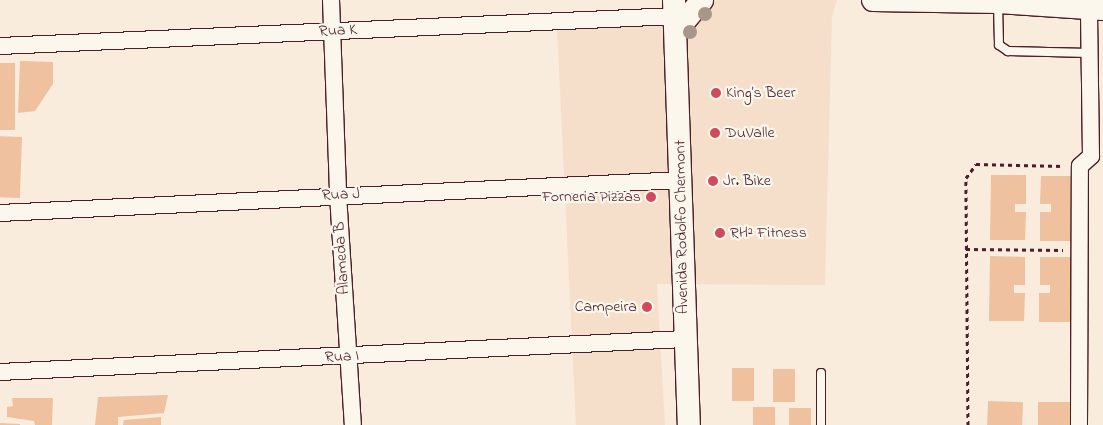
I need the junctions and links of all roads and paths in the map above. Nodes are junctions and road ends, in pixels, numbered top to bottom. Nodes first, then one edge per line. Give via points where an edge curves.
1 (332, 0) edge
2 (702, 0) edge
3 (882, 0) edge
4 (998, 2) junction
5 (1096, 9) edge
6 (675, 15) edge
7 (332, 32) junction
8 (0, 46) edge
9 (1089, 53) junction
10 (1080, 166) junction
11 (682, 180) junction
12 (338, 195) junction
13 (0, 213) edge
14 (966, 249) junction
15 (1080, 250) junction
16 (684, 339) junction
17 (349, 356) junction
18 (0, 372) edge
19 (821, 373) dead end
20 (353, 425) edge
21 (690, 425) edge
22 (821, 425) edge
23 (968, 425) edge
24 (1079, 425) edge

1 - 7 street, Alameda B
2 - 6 main road
3 - 4 main road
4 - 5 main road
4 - 9 lane via 999,45 1008,51
5 - 9 street
6 - 7 street, Rua K
6 - 11 main road, Avenida Rodolfo Chermont
7 - 8 street, Rua K
7 - 12 street, Alameda B
9 - 10 street via 1090,156
10 - 14 path via 976,164 970,168 966,178
10 - 15 street
11 - 12 street, Rua J
11 - 16 main road, Avenida Rodolfo Chermont
12 - 13 street, Rua J
12 - 17 street, Alameda B
14 - 15 path
14 - 23 path
15 - 24 street
16 - 17 street, Rua I
16 - 21 main road, Avenida Rodolfo Chermont
17 - 18 street, Rua I
17 - 20 street, Alameda B
19 - 22 lane

